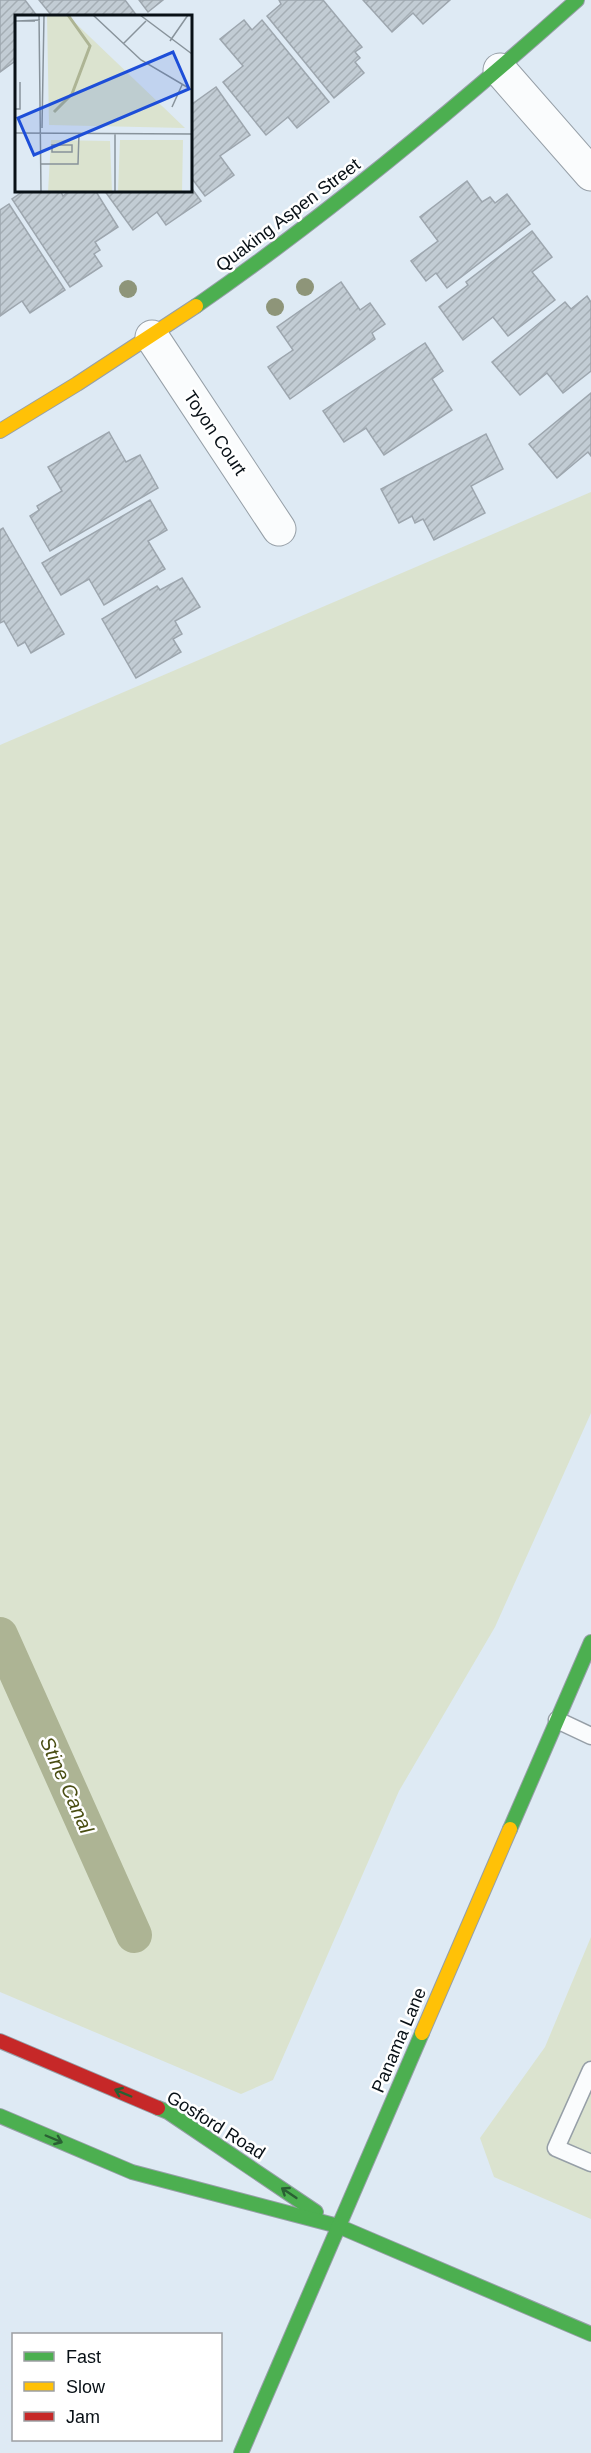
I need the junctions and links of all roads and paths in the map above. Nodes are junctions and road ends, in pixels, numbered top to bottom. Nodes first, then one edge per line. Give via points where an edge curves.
1 (577, 0) edge
2 (500, 70) junction
3 (591, 174) edge
4 (152, 337) junction
5 (0, 431) edge
6 (279, 529) dead end
7 (591, 1642) edge
8 (557, 1720) junction
9 (591, 1736) edge
10 (0, 2041) edge
11 (591, 2070) edge
12 (586, 2094) edge
13 (0, 2116) edge
14 (591, 2163) edge
15 (338, 2226) junction
16 (591, 2334) edge
17 (241, 2453) edge

1 - 2 main road, Quaking Aspen Street
2 - 3 street
2 - 4 main road, Quaking Aspen Street via 292,238
4 - 5 main road, Quaking Aspen Street
4 - 6 street, Toyon Court
7 - 8 main road, Panama Lane
8 - 9 lane
8 - 15 main road, Panama Lane
15 -> 10 main road, Gosford Road via 168,2112
11 - 12 lane
12 - 14 lane via 556,2148
13 -> 15 main road, Gosford Road via 132,2172
15 - 16 main road, Gosford Road
15 - 17 main road, Panama Lane

